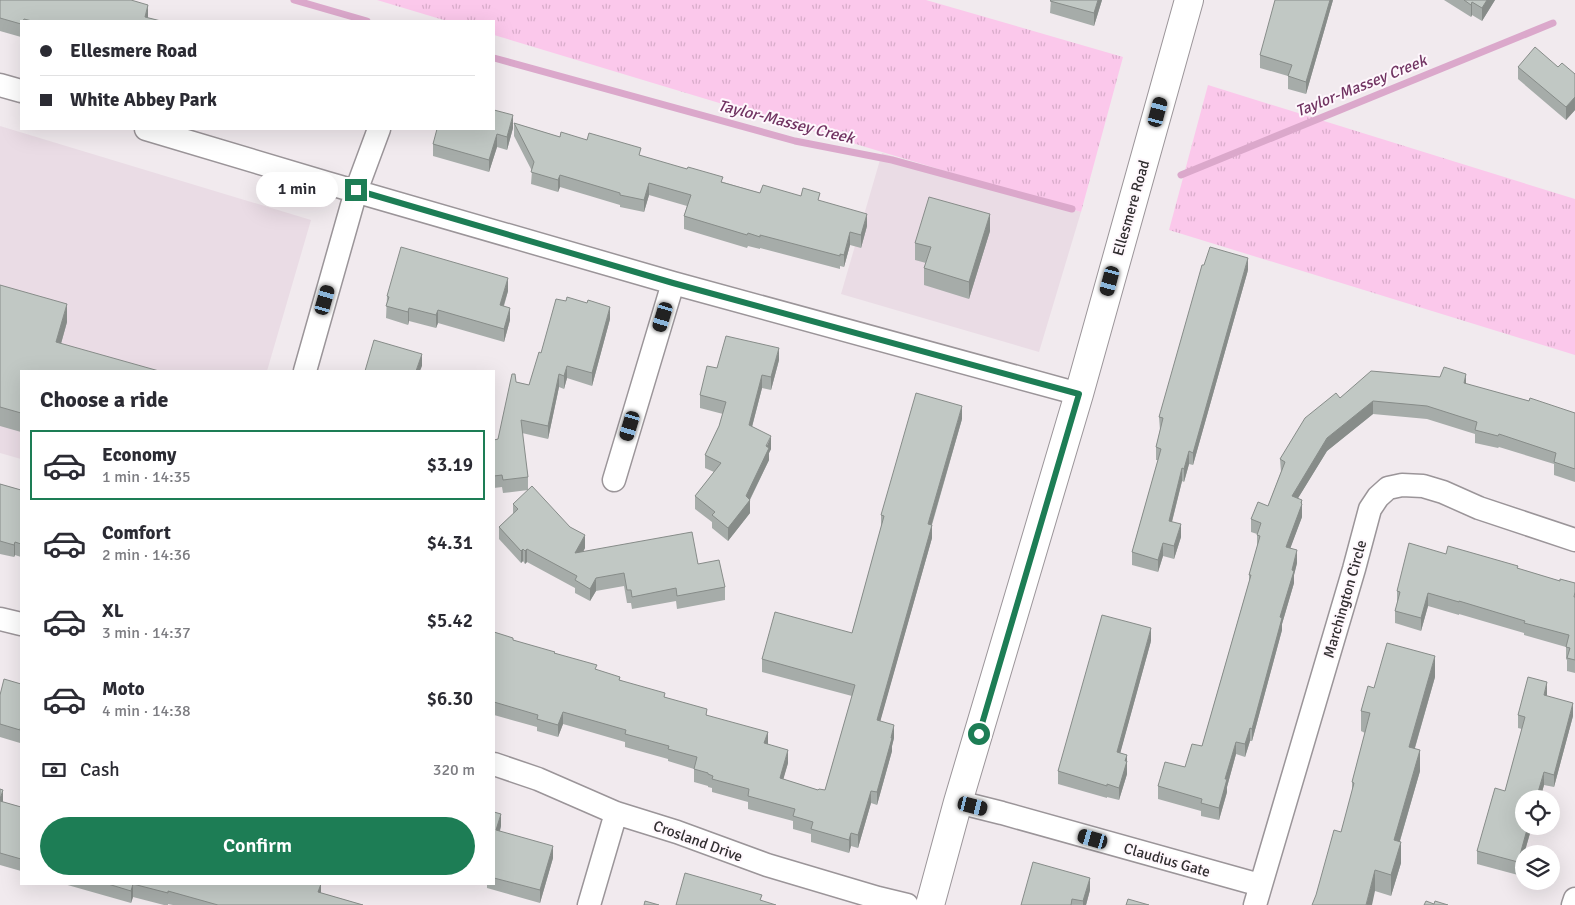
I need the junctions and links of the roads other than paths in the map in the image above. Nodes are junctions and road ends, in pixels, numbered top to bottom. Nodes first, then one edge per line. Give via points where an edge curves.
1 (1189, 0) edge
2 (0, 85) edge
3 (20, 92) edge
4 (149, 130) edge
5 (379, 130) edge
6 (356, 190) junction
7 (673, 283) junction
8 (304, 370) edge
9 (1079, 394) junction
10 (614, 480) dead end
11 (1575, 540) edge
12 (0, 619) edge
13 (20, 624) edge
14 (495, 764) edge
15 (958, 802) junction
16 (616, 813) junction
17 (1258, 895) edge
18 (1575, 899) edge
19 (589, 905) edge
20 (907, 905) edge
21 (930, 905) edge
22 (1573, 905) edge

1 - 9 main road, Ellesmere Road
2 - 3 street
4 - 6 street
5 - 6 street
6 - 7 street
6 - 8 street
7 - 9 street
7 - 10 street
9 - 15 main road, Ellesmere Road
11 - 17 street, Marchington Circle via 1422,486 1388,488 1378,497 1370,509
12 - 13 street
14 - 16 street, Crosland Drive
15 - 17 street, Claudius Gate
15 - 21 main road, Ellesmere Road
16 - 19 street
16 - 20 street, Crosland Drive via 767,865
18 - 22 street

